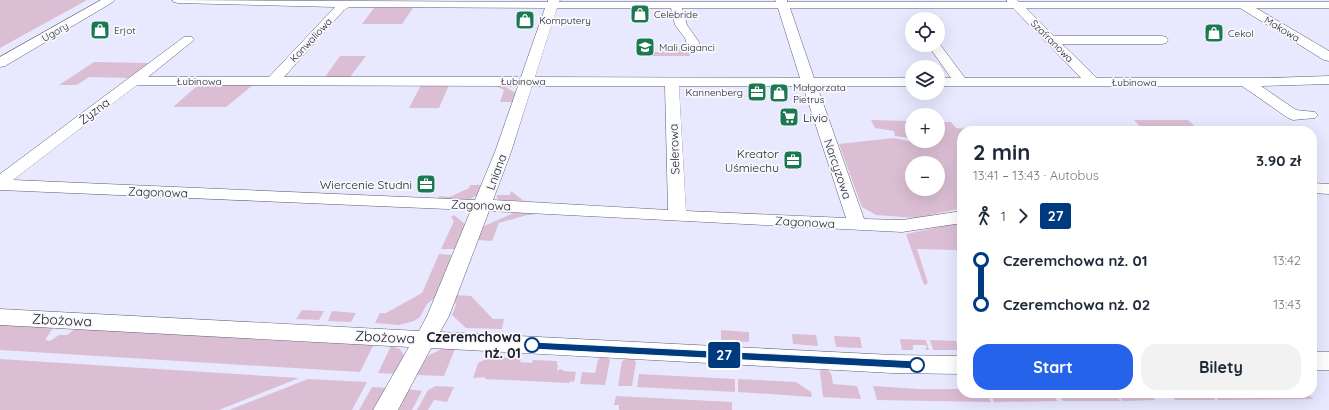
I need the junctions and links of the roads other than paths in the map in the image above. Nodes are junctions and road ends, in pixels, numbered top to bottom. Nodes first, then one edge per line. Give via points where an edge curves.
1 (110, 0) edge
2 (178, 0) edge
3 (1325, 0) edge
4 (348, 2) edge
5 (554, 2) edge
6 (910, 2) edge
7 (1101, 2) edge
8 (1239, 2) edge
9 (1329, 2) edge
10 (782, 3) edge
11 (1014, 3) edge
12 (676, 5) junction
13 (1329, 5) edge
14 (918, 12) edge
15 (188, 40) dead end
16 (1051, 40) junction
17 (1162, 40) dead end
18 (693, 45) dead end
19 (939, 52) edge
20 (1329, 57) edge
21 (0, 63) edge
22 (1329, 80) edge
23 (133, 81) junction
24 (527, 81) junction
25 (672, 81) junction
26 (272, 82) junction
27 (808, 82) junction
28 (905, 82) edge
29 (945, 82) edge
30 (961, 82) junction
31 (1093, 82) junction
32 (1245, 82) junction
33 (1273, 115) dead end
34 (1292, 115) junction
35 (1310, 115) dead end
36 (0, 184) edge
37 (1317, 188) edge
38 (1329, 189) edge
39 (483, 205) junction
40 (677, 216) junction
41 (957, 218) edge
42 (858, 224) junction
43 (0, 316) edge
44 (426, 339) junction
45 (1329, 361) edge
46 (1317, 362) edge
47 (957, 365) edge
48 (385, 410) edge

1 - 21 street, Ugory
2 - 4 street
3 - 9 street
4 - 5 street
4 - 26 street, Konwaliowa
5 - 12 street
5 - 24 street, Lniana
6 - 10 street
6 - 11 street
6 - 14 street
7 - 8 street
7 - 11 street
8 - 13 street
8 - 20 street, Makowa
10 - 12 street
10 - 27 street, Narcyzowa
11 - 16 street, Szafranowa
12 - 18 street via 681,24
15 - 23 street, Żyzna
16 - 17 street
16 - 31 street, Szafranowa
19 - 30 street
22 - 32 street, Łubinowa
23 - 26 street, Łubinowa
23 - 36 street, Żyzna
24 - 25 street, Łubinowa
24 - 26 street, Łubinowa
24 - 39 street, Lniana
25 - 27 street, Łubinowa
25 - 40 street, Selerowa
27 - 28 street, Łubinowa
27 - 42 street, Narcyzowa
29 - 30 street, Łubinowa
30 - 31 street, Łubinowa
31 - 32 street, Łubinowa
32 - 34 street
33 - 34 street
34 - 35 street
36 - 39 street, Zagonowa
37 - 38 street
39 - 40 street, Zagonowa
39 - 44 street, Lniana via 438,316
40 - 42 street, Zagonowa
41 - 42 street, Zagonowa via 902,226
43 - 44 street, Zbożowa
44 - 47 street, Zbożowa via 886,364
44 - 48 street, Lniana
45 - 46 street

